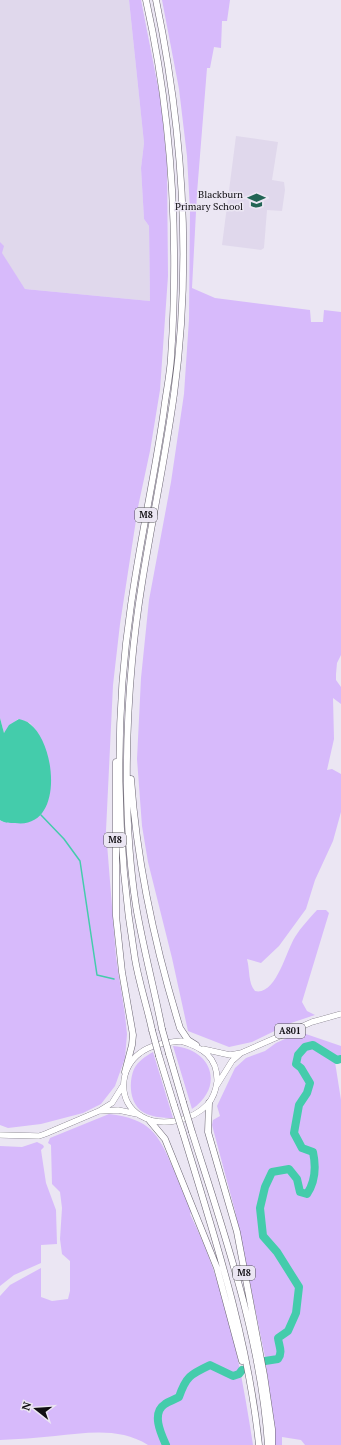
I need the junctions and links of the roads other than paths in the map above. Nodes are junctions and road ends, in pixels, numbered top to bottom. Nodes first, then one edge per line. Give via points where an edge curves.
1 (146, 0) edge
2 (156, 0) edge
3 (130, 606) junction
4 (129, 714) junction
5 (341, 1014) edge
6 (198, 1047) junction
7 (241, 1053) junction
8 (125, 1072) junction
9 (216, 1085) junction
10 (122, 1087) junction
11 (209, 1103) junction
12 (99, 1111) junction
13 (137, 1114) junction
14 (150, 1122) junction
15 (0, 1135) edge
16 (8, 1136) junction
17 (0, 1140) edge
18 (252, 1397) junction
19 (259, 1445) edge
20 (268, 1445) edge
21 (272, 1445) edge

1 - 3 highway, M8 via 156,47 171,167 174,254 171,360
2 - 4 highway, M8 via 169,66 180,156 184,225 182,300 174,393 138,604
3 - 8 highway, M8 via 119,690 115,774 117,933 133,1035
3 - 18 highway, M8, bridge via 122,685 119,777 125,874 135,960 159,1056 214,1235 243,1345
4 - 6 highway, M8 via 133,801 143,880 178,1022 188,1040
4 - 20 highway, M8, bridge via 128,791 136,906 162,1029 224,1233 255,1350
5 - 7 main road, A801 via 312,1022
6 - 7 main road, A801 via 220,1054
6 - 8 main road, A801 via 181,1041 153,1047 141,1052 130,1062
6 - 9 main road, A801 via 215,1064
7 - 9 main road, A801 via 232,1061
8 - 10 main road, A801
9 - 11 main road, A801
10 - 12 main road, A801 via 112,1102
10 - 13 main road, A801 via 127,1102
11 - 14 main road via 185,1118 168,1122
11 - 21 highway, M8 via 208,1132 237,1232 264,1375
12 - 13 main road, A801 via 118,1110
12 - 16 main road, A801 via 39,1136
13 - 14 main road, A801
14 - 18 highway, M8 via 165,1139 217,1268
15 - 16 main road, A801
16 - 17 main road, A801
18 - 19 highway, M8

